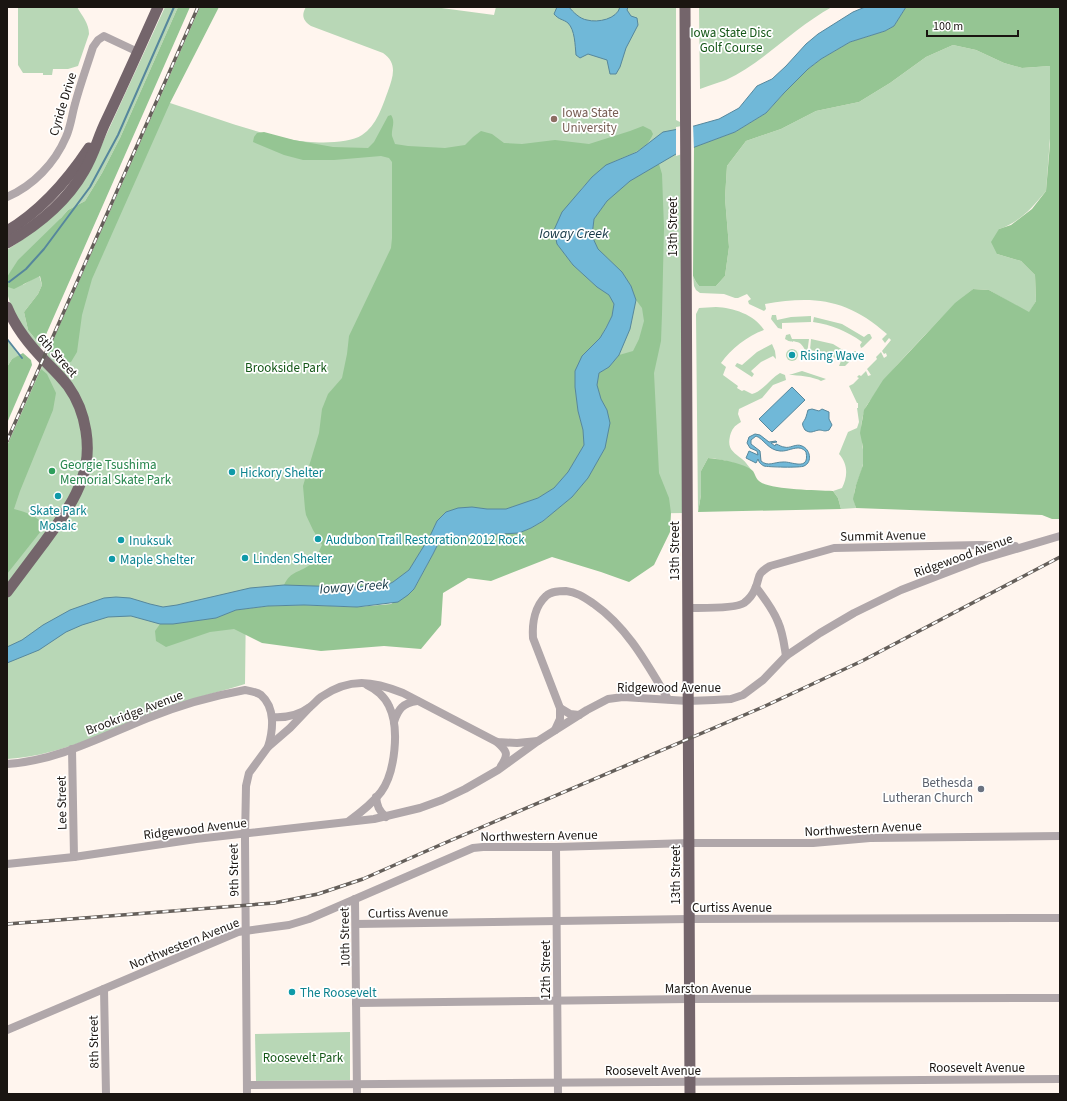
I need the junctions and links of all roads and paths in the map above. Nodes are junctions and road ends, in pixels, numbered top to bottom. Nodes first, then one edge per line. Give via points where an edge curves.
1 (158, 7) edge
2 (685, 7) edge
3 (138, 52) junction
4 (101, 131) junction
5 (7, 197) edge
6 (7, 231) edge
7 (7, 243) edge
8 (7, 307) edge
9 (1060, 536) edge
10 (1027, 546) junction
11 (756, 587) junction
12 (7, 592) edge
13 (688, 608) junction
14 (786, 656) junction
15 (363, 683) junction
16 (668, 699) junction
17 (417, 701) junction
18 (688, 701) junction
19 (309, 708) junction
20 (560, 708) junction
21 (579, 715) junction
22 (272, 717) junction
23 (394, 723) junction
24 (555, 730) junction
25 (538, 741) junction
26 (497, 742) junction
27 (72, 748) junction
28 (268, 748) junction
29 (7, 764) edge
30 (498, 770) junction
31 (376, 797) junction
32 (386, 817) junction
33 (349, 821) junction
34 (245, 833) junction
35 (1060, 836) edge
36 (689, 843) junction
37 (556, 847) junction
38 (74, 857) junction
39 (7, 864) edge
40 (355, 899) junction
41 (1060, 918) edge
42 (689, 919) junction
43 (556, 921) junction
44 (356, 924) junction
45 (246, 930) junction
46 (104, 990) junction
47 (1060, 998) edge
48 (690, 999) junction
49 (557, 1001) junction
50 (356, 1003) junction
51 (7, 1030) edge
52 (1060, 1079) edge
53 (690, 1082) junction
54 (558, 1083) junction
55 (357, 1084) junction
56 (247, 1085) junction
57 (106, 1094) edge
58 (247, 1094) edge
59 (357, 1094) edge
60 (558, 1094) edge
61 (690, 1094) edge

1 - 3 main road
2 - 13 main road, 13th Street
3 - 4 main road
3 - 5 street, Cyride Drive via 104,36 98,40 93,47 76,98 67,136 60,150 52,163 37,177
4 - 6 main road via 58,189 31,215
4 - 7 main road via 85,171 69,193 44,219
8 - 12 main road, 6th Street via 23,337 74,395 86,430 87,445 83,477 76,495
9 - 10 street, Ridgewood Avenue
10 - 11 street, Summit Avenue via 834,548 762,570
10 - 14 street, Ridgewood Avenue via 979,560 901,590 854,613
11 - 13 street via 743,604 730,607
11 - 14 street via 778,621
13 - 18 main road, 13th Street
14 - 18 street, Ridgewood Avenue via 763,680 743,695 731,699
15 - 17 street via 387,687
15 - 19 street via 333,689
15 - 23 street via 381,695 389,706
16 - 18 street, Ridgewood Avenue
16 - 20 street via 618,624 586,598 562,591 549,593 544,598 532,626 535,646
16 - 21 street, Ridgewood Avenue via 608,699
17 - 23 street via 403,705
17 - 26 street
18 - 36 main road, 13th Street
19 - 22 street via 284,718
19 - 28 street, 9th Street
20 - 21 street via 570,714
20 - 24 street via 560,719
21 - 24 street, Ridgewood Avenue
22 - 27 street, Brookridge Avenue via 260,695 245,690 178,707
22 - 28 street, 9th Street
23 - 31 street via 395,740 389,776
24 - 25 street, Ridgewood Avenue
25 - 26 street
25 - 30 street, Ridgewood Avenue
26 - 30 street via 506,754
27 - 29 street, Brookridge Avenue via 24,763
27 - 38 street, Lee Street
28 - 34 street, 9th Street via 250,773 246,786
30 - 32 street, Ridgewood Avenue via 442,800
31 - 32 street via 377,806
31 - 33 street
32 - 33 street, Ridgewood Avenue
33 - 34 street, Ridgewood Avenue
34 - 38 street, Ridgewood Avenue
34 - 45 street, 9th Street
35 - 36 street, Northwestern Avenue via 870,838 813,843
36 - 37 street, Northwestern Avenue
36 - 42 main road, 13th Street
37 - 40 street, Northwestern Avenue via 473,848
37 - 43 street, 12th Street
38 - 39 street, Ridgewood Avenue
40 - 44 street, 10th Street
40 - 45 street, Northwestern Avenue via 289,925
41 - 42 street, Curtiss Avenue
42 - 43 street, Curtiss Avenue
42 - 48 main road, 13th Street
43 - 44 street, Curtiss Avenue
43 - 49 street, 12th Street
44 - 50 street, 10th Street
45 - 46 street, Northwestern Avenue
45 - 56 street, 9th Street
46 - 51 street, Northwestern Avenue
46 - 57 street, 8th Street
47 - 48 street, Marston Avenue
48 - 49 street, Marston Avenue
48 - 53 main road, 13th Street
49 - 50 street, Marston Avenue
49 - 54 street, 12th Street
50 - 55 street, 10th Street
52 - 53 street, Roosevelt Avenue
53 - 54 street, Roosevelt Avenue
53 - 61 main road, 13th Street
54 - 55 street, Roosevelt Avenue
54 - 60 street, 12th Street
55 - 56 street, Roosevelt Avenue
55 - 59 street, 10th Street
56 - 58 street, 9th Street

